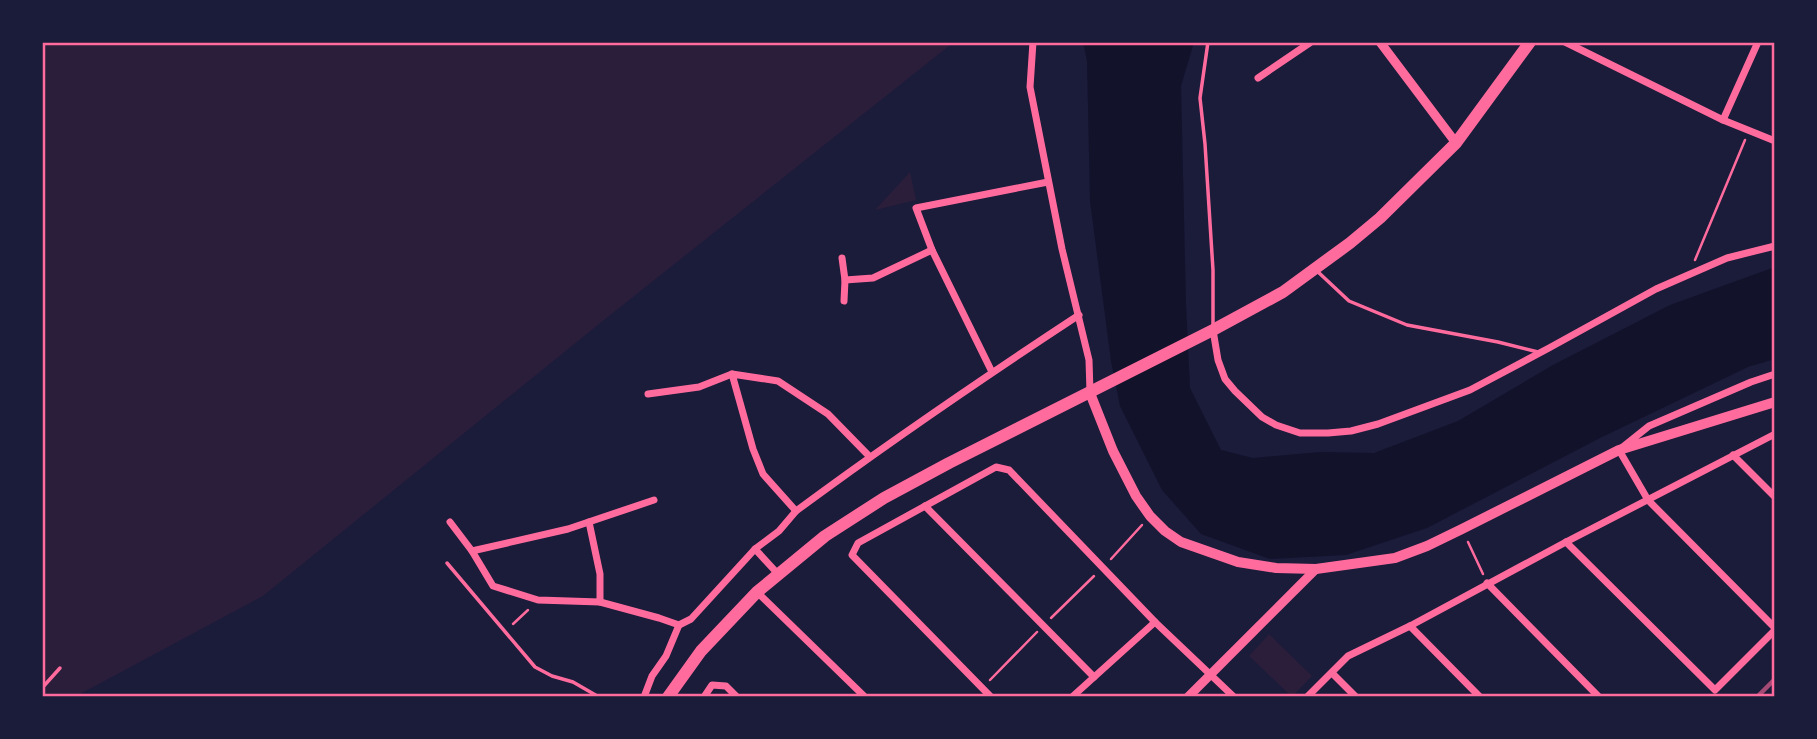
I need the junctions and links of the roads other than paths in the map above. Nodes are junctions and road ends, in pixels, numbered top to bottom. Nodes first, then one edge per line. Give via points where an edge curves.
1 (1033, 42) edge
2 (1208, 42) edge
3 (1311, 42) edge
4 (1380, 42) edge
5 (1530, 42) edge
6 (1565, 42) edge
7 (1758, 42) edge
8 (1258, 79) dead end
9 (1723, 120) junction
10 (1775, 141) edge
11 (1456, 144) junction
12 (1048, 182) junction
13 (1775, 246) edge
14 (932, 250) junction
15 (842, 258) dead end
16 (1315, 269) junction
17 (845, 280) junction
18 (844, 301) dead end
19 (1079, 315) junction
20 (1209, 332) junction
21 (1541, 353) junction
22 (992, 372) junction
23 (732, 374) junction
24 (1775, 374) edge
25 (1090, 393) junction
26 (648, 394) dead end
27 (1775, 402) edge
28 (1775, 434) edge
29 (1619, 450) junction
30 (1733, 456) junction
31 (870, 457) junction
32 (1775, 497) edge
33 (654, 500) dead end
34 (1648, 500) junction
35 (925, 506) junction
36 (796, 511) junction
37 (450, 522) dead end
38 (589, 522) junction
39 (1566, 542) junction
40 (755, 549) junction
41 (472, 551) junction
42 (447, 564) dead end
43 (1315, 569) junction
44 (778, 574) junction
45 (1488, 583) junction
46 (757, 592) junction
47 (600, 602) junction
48 (1155, 622) junction
49 (679, 625) junction
50 (1410, 626) junction
51 (1775, 629) edge
52 (60, 668) dead end
53 (1332, 673) junction
54 (1211, 674) junction
55 (1094, 677) junction
56 (42, 688) edge
57 (599, 697) edge
58 (644, 697) edge
59 (668, 697) edge
60 (704, 697) edge
61 (737, 697) edge
62 (865, 697) edge
63 (991, 697) edge
64 (1072, 697) edge
65 (1188, 697) edge
66 (1234, 697) edge
67 (1307, 697) edge
68 (1356, 697) edge
69 (1480, 697) edge
70 (1599, 697) edge

1 - 12 street via 1030,86
2 - 20 lane via 1200,98 1212,259
3 - 8 street
4 - 11 street
5 - 11 highway
6 - 9 street
7 - 9 street
9 - 10 street
11 - 16 highway via 1380,218
12 - 14 street via 916,208
12 - 19 street
13 - 21 street via 1727,258 1656,289
14 - 17 street via 873,278
14 - 22 street
15 - 17 street
16 - 20 highway
16 - 21 lane via 1349,301 1407,325
17 - 18 street
19 - 22 street
19 - 25 street via 1089,359
20 - 21 street via 1225,379 1235,391 1262,417 1300,433 1350,431 1378,424 1470,390
20 - 25 highway
22 - 31 street
23 - 26 street via 699,387
23 - 31 street via 778,382 828,414
23 - 36 street via 764,474
24 - 29 street via 1649,426
25 - 43 main road via 1136,496 1166,531 1181,542 1238,562
25 - 44 highway via 884,498
27 - 29 main road
28 - 30 street
29 - 34 street
29 - 43 main road via 1395,558
30 - 32 street
30 - 34 street
31 - 36 street
33 - 38 street
34 - 39 street
34 - 51 street
35 - 48 street via 996,467 1009,470
35 - 55 street
35 - 63 street via 858,542 852,555
36 - 40 street
37 - 41 street
38 - 41 street
38 - 47 street via 600,574
39 - 45 street
39 - 51 street via 1715,690
40 - 44 street
40 - 49 street via 691,619
41 - 47 street via 493,586 538,600
42 - 57 lane via 535,667
43 - 54 street
44 - 46 highway
45 - 50 street
45 - 70 street
46 - 59 highway via 701,651
46 - 62 street
47 - 49 street
48 - 54 street
48 - 55 street
49 - 58 street
50 - 53 street via 1348,656
50 - 69 street
52 - 56 lane
53 - 67 street
53 - 68 street
54 - 65 street
54 - 66 street
55 - 64 street
60 - 61 street via 712,685 726,686

